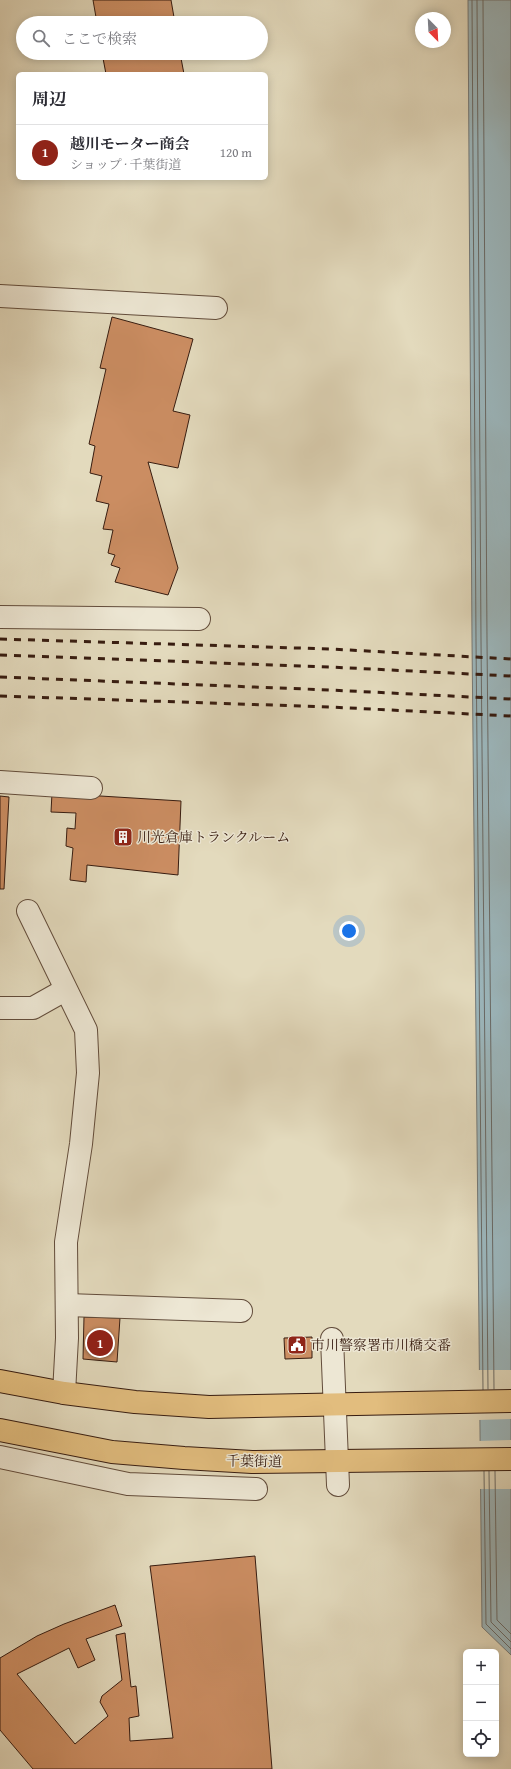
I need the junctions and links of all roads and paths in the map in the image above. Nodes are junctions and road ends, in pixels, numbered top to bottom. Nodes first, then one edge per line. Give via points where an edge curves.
1 (0, 296) edge
2 (216, 308) dead end
3 (0, 617) edge
4 (199, 619) dead end
5 (0, 782) edge
6 (91, 788) dead end
7 (28, 911) dead end
8 (65, 990) junction
9 (0, 1008) edge
10 (67, 1305) junction
11 (241, 1311) dead end
12 (332, 1339) dead end
13 (0, 1380) edge
14 (64, 1393) junction
15 (511, 1401) edge
16 (335, 1405) junction
17 (0, 1430) edge
18 (0, 1457) edge
19 (511, 1459) edge
20 (337, 1460) junction
21 (338, 1485) dead end
22 (256, 1489) dead end

1 - 2 street
3 - 4 street
5 - 6 street
7 - 8 street
8 - 9 street via 33,1008
8 - 10 street via 86,1030 88,1073 81,1144 66,1242
10 - 11 street
10 - 14 street
12 - 16 street
13 - 14 highway
14 - 16 highway via 135,1402 209,1407
15 - 16 highway
16 - 20 street
17 - 20 highway, 千葉街道 via 112,1452 252,1462
18 - 22 street via 128,1484
19 - 20 highway, 千葉街道
20 - 21 street

